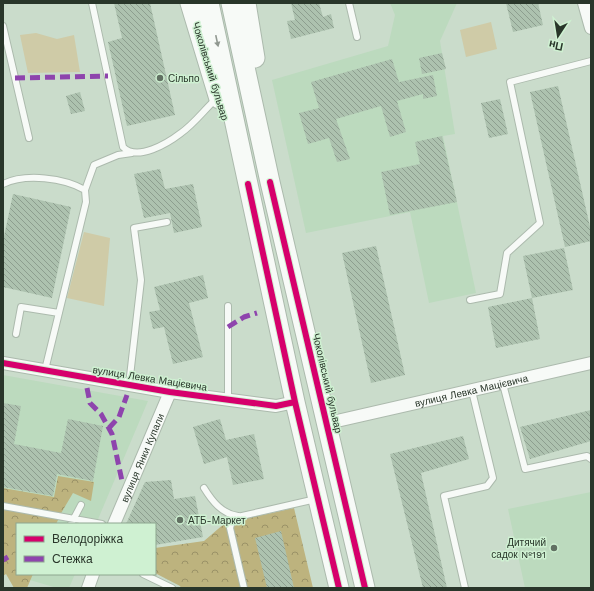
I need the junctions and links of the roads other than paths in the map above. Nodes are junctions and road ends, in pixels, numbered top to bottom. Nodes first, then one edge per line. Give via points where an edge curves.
1 (92, 3) edge
2 (190, 3) edge
3 (209, 3) edge
4 (231, 3) edge
5 (246, 3) edge
6 (349, 3) edge
7 (584, 3) edge
8 (3, 26) edge
9 (591, 28) edge
10 (357, 37) dead end
11 (591, 61) edge
12 (218, 96) junction
13 (29, 138) dead end
14 (134, 153) junction
15 (270, 182) junction
16 (3, 184) edge
17 (248, 184) junction
18 (85, 190) junction
19 (166, 222) dead end
20 (470, 300) dead end
21 (228, 306) dead end
22 (59, 313) junction
23 (16, 334) dead end
24 (3, 363) edge
25 (591, 363) edge
26 (45, 370) junction
27 (503, 384) junction
28 (129, 385) junction
29 (472, 391) junction
30 (170, 392) junction
31 (228, 400) junction
32 (295, 402) junction
33 (328, 423) junction
34 (591, 458) edge
35 (204, 488) dead end
36 (318, 498) junction
37 (81, 505) dead end
38 (3, 506) edge
39 (238, 516) junction
40 (72, 522) edge
41 (87, 523) edge
42 (114, 523) edge
43 (94, 575) edge
44 (145, 575) edge
45 (88, 588) edge
46 (172, 588) edge
47 (244, 588) edge
48 (339, 588) edge
49 (365, 588) edge
50 (465, 588) edge

1 - 14 lane via 123,147
2 - 12 main road, Чоколівський бульвар
3 -> 17 main road, Чоколівський бульвар
4 - 15 main road, Чоколівський бульвар
5 - 15 main road, Чоколівський бульвар via 261,93
6 - 10 lane
7 - 9 street
8 - 13 lane
11 - 20 lane via 510,82 540,223 507,253 500,294
12 - 14 lane via 182,132 161,145
12 - 17 main road, Чоколівський бульвар
14 - 18 lane via 118,155 94,165
15 - 33 main road, Чоколівський бульвар
16 - 18 lane via 8,181 40,177 74,183
17 - 32 main road, Чоколівський бульвар
18 - 22 lane via 86,202
19 - 28 lane via 134,228 141,280
21 - 31 lane
22 - 23 lane via 21,307
22 - 26 lane
24 - 26 street, вулиця Левка Мацієвича
25 - 27 street, вулиця Левка Мацієвича
26 - 28 street, вулиця Левка Мацієвича
27 - 29 street, вулиця Левка Мацієвича
27 - 34 lane via 525,469 587,456
28 - 30 street, вулиця Левка Мацієвича
29 - 33 street, вулиця Левка Мацієвича
29 - 50 lane via 493,478 487,486 444,496
30 - 31 street, вулиця Левка Мацієвича
30 - 42 street, вулиця Янки Купали
31 - 32 street, вулиця Левка Мацієвича via 276,406
32 - 36 main road, Чоколівський бульвар
33 - 49 main road, Чоколівський бульвар
35 - 39 lane via 220,508
36 - 39 lane
36 - 48 main road, Чоколівський бульвар
37 - 40 lane
38 - 40 lane
39 - 47 lane via 233,518 230,528
40 - 41 lane
43 - 45 street
44 - 46 lane

